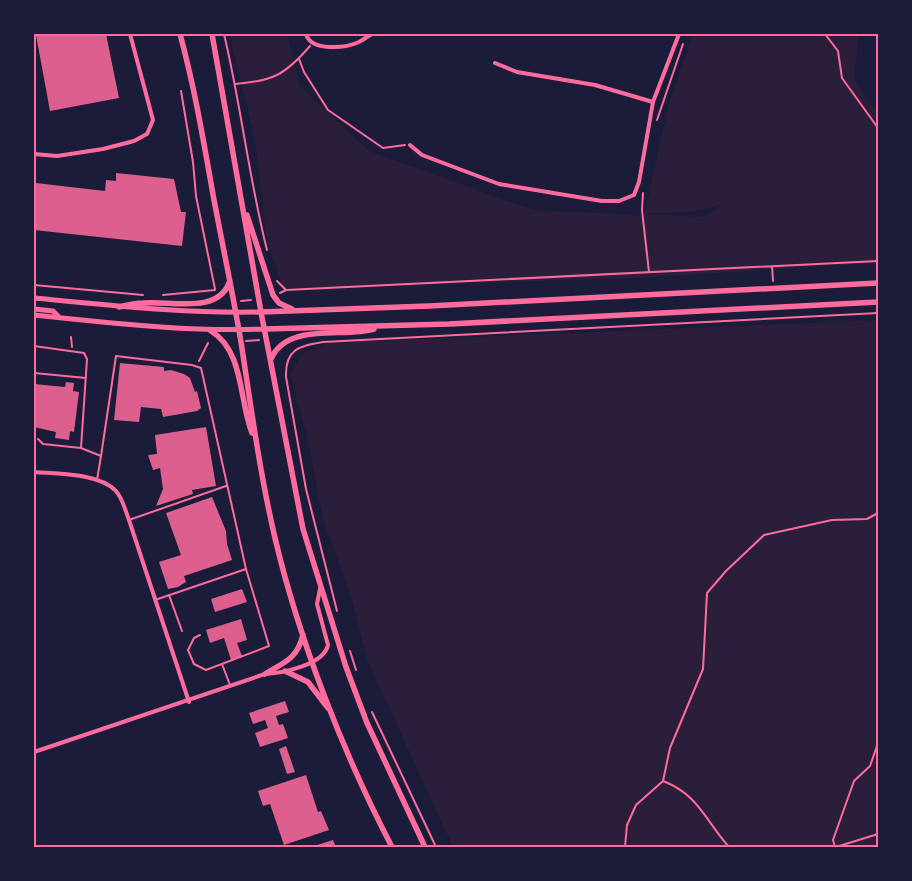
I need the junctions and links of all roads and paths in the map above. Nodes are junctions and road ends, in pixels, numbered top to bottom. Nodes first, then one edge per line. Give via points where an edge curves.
1 (130, 34) edge
2 (180, 34) edge
3 (212, 34) edge
4 (224, 34) edge
5 (306, 34) edge
6 (372, 34) edge
7 (679, 34) edge
8 (825, 34) edge
9 (684, 42) dead end
10 (312, 43) junction
11 (298, 59) junction
12 (495, 63) dead end
13 (235, 84) junction
14 (181, 91) dead end
15 (653, 102) junction
16 (655, 125) dead end
17 (878, 128) edge
18 (410, 145) joint
19 (34, 154) edge
20 (642, 185) dead end
21 (240, 189) junction
22 (268, 254) dead end
23 (878, 261) edge
24 (649, 272) junction
25 (275, 275) dead end
26 (229, 282) junction
27 (878, 283) edge
28 (34, 285) edge
29 (215, 289) junction
30 (146, 295) dead end
31 (155, 295) dead end
32 (221, 296) junction
33 (34, 298) edge
34 (259, 300) junction
35 (232, 302) junction
36 (878, 302) edge
37 (120, 307) junction
38 (34, 308) edge
39 (293, 310) junction
40 (234, 312) junction
41 (261, 312) junction
42 (878, 312) edge
43 (34, 315) edge
44 (60, 318) junction
45 (381, 327) junction
46 (265, 329) junction
47 (238, 330) junction
48 (210, 331) junction
49 (208, 344) dead end
50 (34, 346) edge
51 (270, 360) junction
52 (197, 367) junction
53 (34, 373) edge
54 (86, 378) junction
55 (38, 439) dead end
56 (256, 442) junction
57 (81, 448) junction
58 (101, 456) junction
59 (34, 472) edge
60 (97, 480) junction
61 (226, 486) junction
62 (878, 513) edge
63 (129, 520) junction
64 (246, 569) junction
65 (320, 588) junction
66 (169, 595) junction
67 (155, 600) junction
68 (338, 616) dead end
69 (182, 631) dead end
70 (303, 633) junction
71 (200, 635) dead end
72 (349, 649) dead end
73 (313, 660) junction
74 (222, 664) junction
75 (285, 671) junction
76 (265, 674) junction
77 (358, 676) dead end
78 (230, 687) junction
79 (189, 702) junction
80 (370, 707) dead end
81 (334, 716) junction
82 (878, 743) edge
83 (34, 752) edge
84 (663, 781) junction
85 (878, 834) edge
86 (392, 847) edge
87 (425, 847) edge
88 (436, 847) edge
89 (625, 847) edge
90 (728, 847) edge
91 (836, 847) edge

1 - 19 street via 153,120 147,134 103,149 57,156
2 - 26 main road via 201,123
3 - 21 main road
4 - 13 path
5 - 10 street
6 - 10 street via 358,43 327,47
7 - 15 street
8 - 17 path via 838,51 842,78
9 - 16 path
10 - 11 path
11 - 13 path via 276,77 262,82
11 - 18 path via 328,110 382,148
12 - 15 street via 517,72 595,85
13 - 22 path
14 - 29 path via 197,202
15 - 18 street via 639,182 634,195 619,201 499,184 422,155
20 - 24 path
21 - 34 main road
21 - 39 main road via 274,295 279,303
23 - 24 path
24 - 25 path via 286,290
26 - 32 main road
26 - 35 main road
27 - 39 main road
28 - 30 path
29 - 31 path
29 - 32 path
32 - 37 main road via 196,303 143,303
33 - 37 main road
34 - 35 path
34 - 41 main road
35 - 40 main road
36 - 45 main road
37 - 40 main road
38 - 44 main road via 53,311
39 - 41 main road
40 - 41 main road
40 - 47 main road
41 - 46 main road
42 - 68 path via 323,342 300,346 288,358 286,377 312,516
43 - 44 main road
44 - 48 main road
45 - 46 main road
45 - 51 main road via 361,333 294,338 278,347
46 - 47 main road
46 - 51 main road
47 - 48 main road
47 - 56 main road
48 - 56 main road via 221,338 233,361 246,417
49 - 52 path
50 - 54 lane via 84,353 87,359
51 - 65 main road via 303,528
52 - 58 lane via 116,356
52 - 61 lane via 203,373
53 - 54 lane
54 - 57 lane
55 - 57 lane via 43,444
56 - 70 main road via 275,539
57 - 58 lane
58 - 60 lane
59 - 60 street
60 - 63 street via 115,490
61 - 63 lane
61 - 64 lane
62 - 84 path via 867,519 832,520 764,536 707,593 703,669 670,748
63 - 67 street
64 - 66 lane
64 - 74 lane via 269,646
65 - 73 street via 317,604 328,645 323,656
65 - 87 main road via 368,723
66 - 67 lane
66 - 69 lane
67 - 79 street
70 - 73 main road
70 - 76 main road via 295,655
71 - 74 lane via 194,638 188,650 194,664 206,670
72 - 77 path
73 - 75 street
73 - 81 main road
74 - 78 lane
75 - 76 street
75 - 81 main road via 313,686
76 - 78 street
78 - 79 street
79 - 83 street
80 - 88 path
81 - 86 main road
82 - 91 path via 870,766 854,781 833,840
84 - 89 path via 636,805 628,825
84 - 90 path via 680,788 698,804
85 - 91 path

